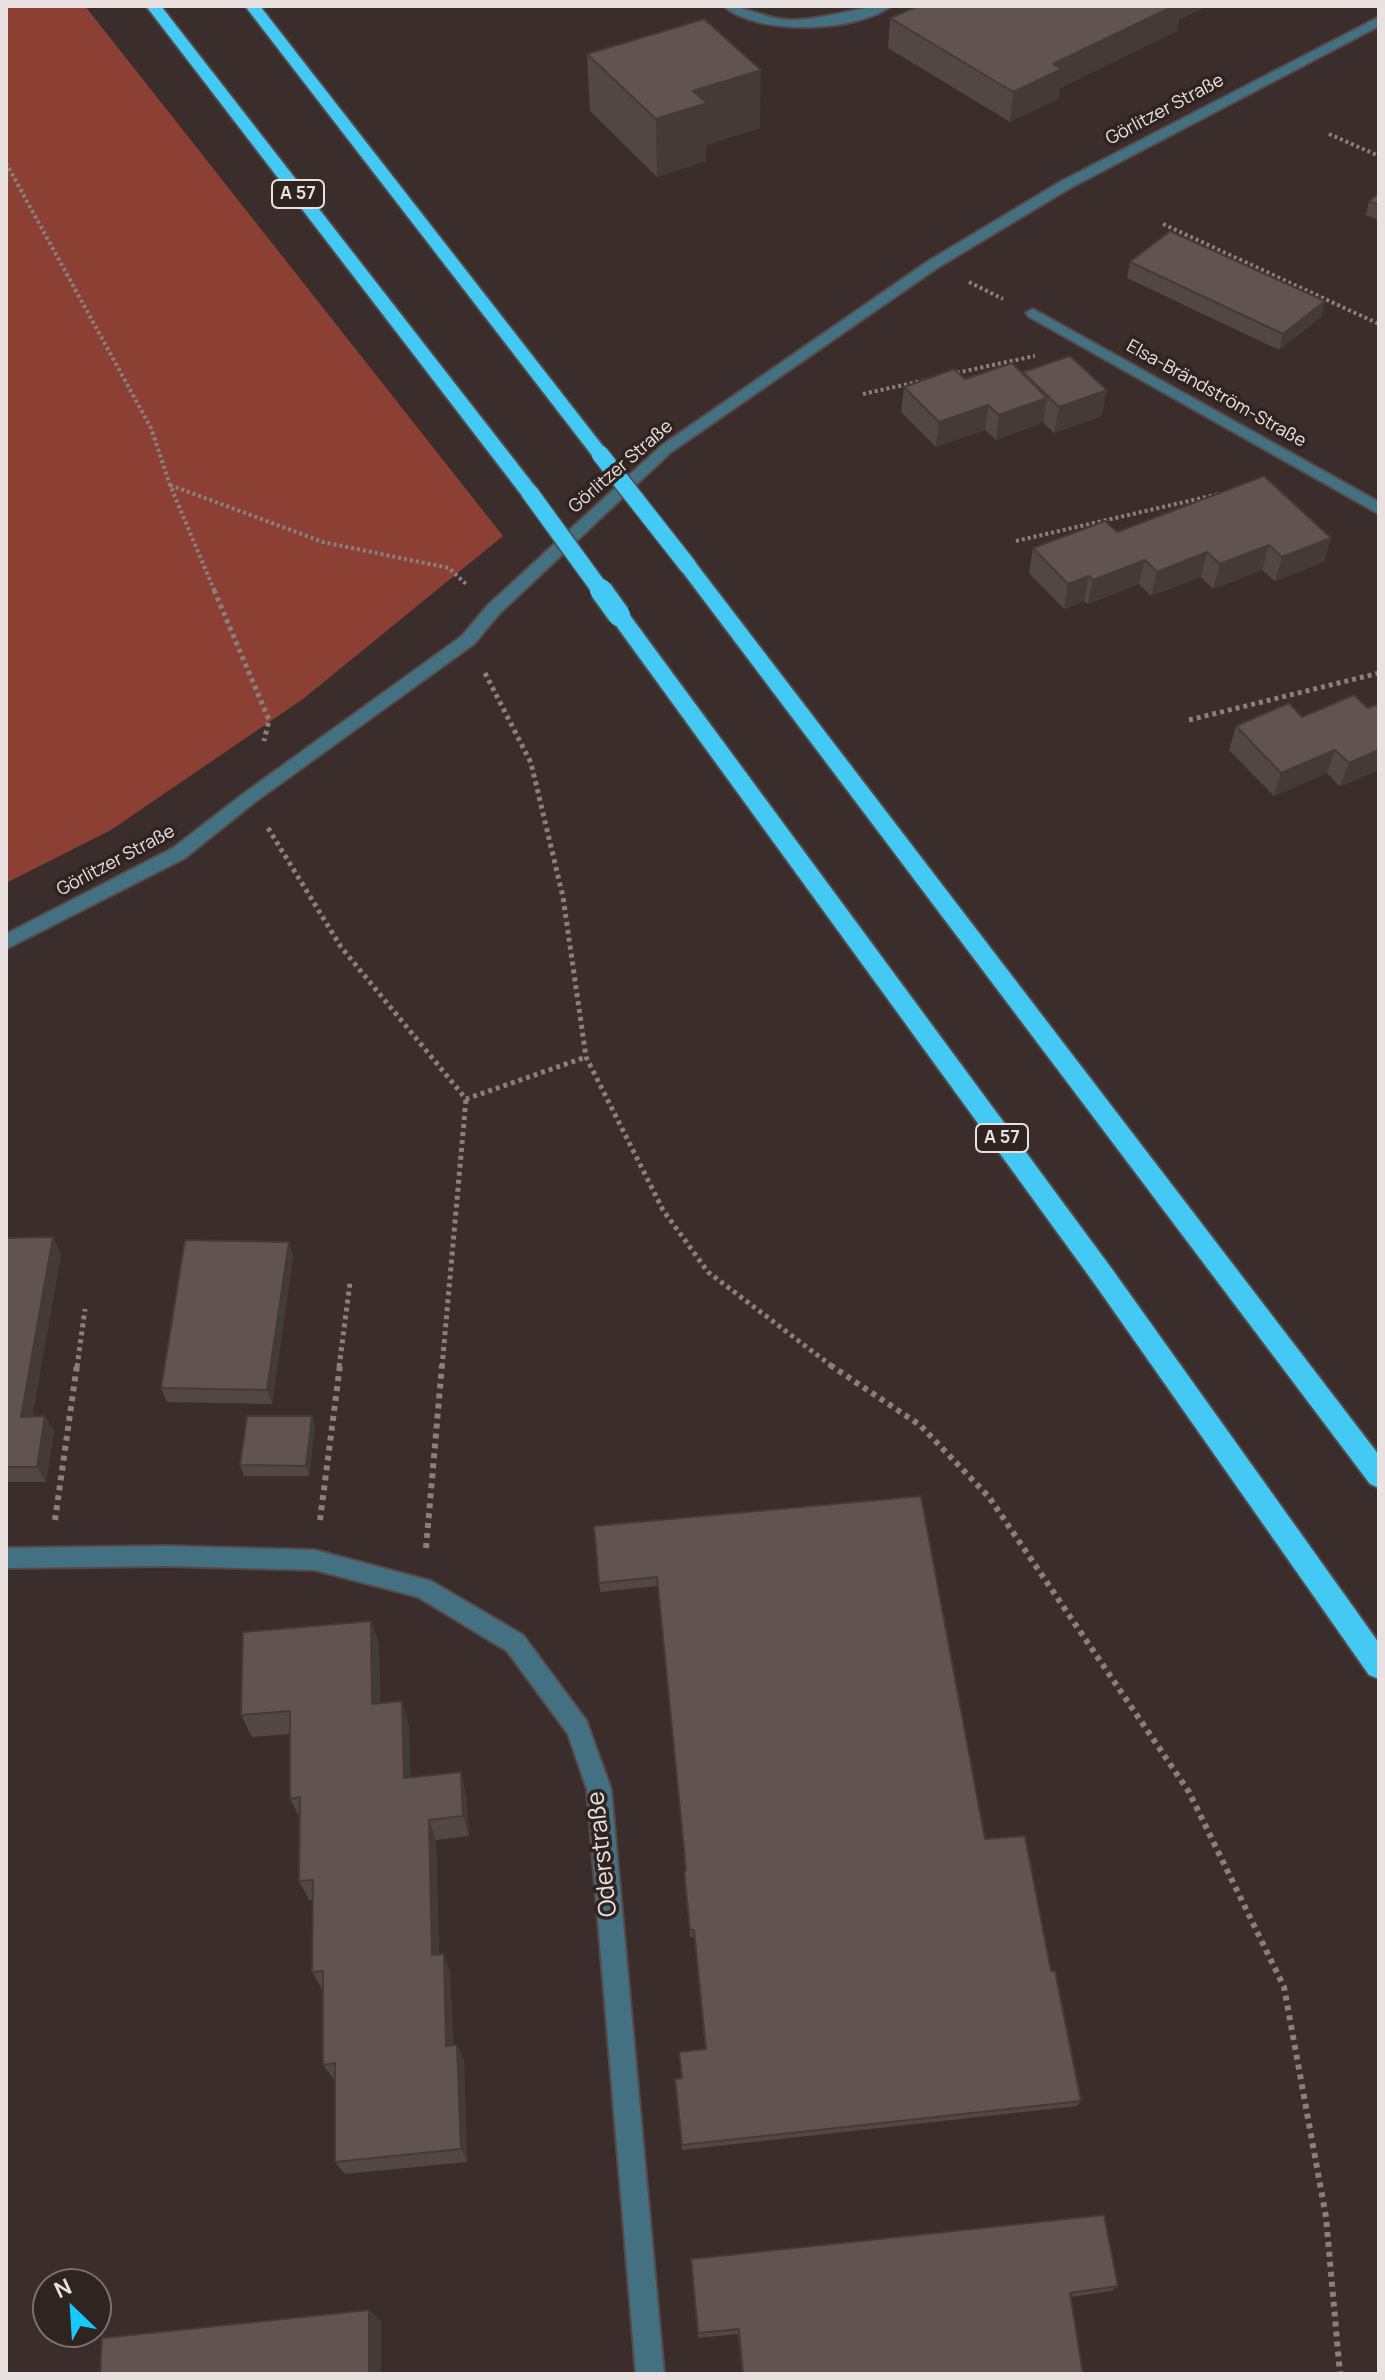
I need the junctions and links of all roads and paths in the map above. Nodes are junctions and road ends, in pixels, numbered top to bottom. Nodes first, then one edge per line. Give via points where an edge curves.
1 (153, 6) edge
2 (252, 6) edge
3 (730, 6) edge
4 (885, 6) edge
5 (1379, 21) edge
6 (1329, 134) dead end
7 (1379, 156) edge
8 (6, 163) edge
9 (1163, 224) dead end
10 (932, 265) junction
11 (1033, 313) joint
12 (1379, 324) edge
13 (1087, 344) junction
14 (863, 394) dead end
15 (170, 485) junction
16 (1224, 493) edge
17 (1379, 509) edge
18 (1016, 541) dead end
19 (493, 610) junction
20 (468, 640) junction
21 (1379, 673) edge
22 (1189, 720) dead end
23 (249, 798) junction
24 (6, 942) edge
25 (586, 1057) junction
26 (466, 1099) junction
27 (350, 1283) dead end
28 (85, 1309) dead end
29 (1379, 1476) edge
30 (50, 1557) junction
31 (6, 1558) edge
32 (315, 1560) junction
33 (423, 1588) junction
34 (1379, 1666) edge
35 (650, 2374) edge
36 (1340, 2374) edge

1 - 34 highway, A 57, bridge via 530,493 1103,1276
2 - 29 highway, bridge via 688,566
3 - 4 street via 771,21 817,24
5 - 10 street, Görlitzer Straße via 1065,185
6 - 7 path
8 - 15 path via 151,428
9 - 12 path
10 - 11 path
10 - 19 street, Görlitzer Straße via 666,449
11 - 13 street, Elsa-Brändström-Straße
13 - 14 path
13 - 17 street, Elsa-Brändström-Straße
15 - 19 path via 323,542 449,568
15 - 23 path via 269,720
16 - 18 path
19 - 20 street, Görlitzer Straße
20 - 23 street, Görlitzer Straße
20 - 25 path via 531,763 563,897
21 - 22 path
23 - 24 street, Görlitzer Straße via 179,853
23 - 26 path via 341,947
25 - 26 path
25 - 36 path via 663,1210 708,1272 817,1356 920,1425 989,1497 1189,1792 1284,1987 1326,2217
26 - 33 path
27 - 32 path
28 - 30 path
30 - 31 street, Oderstraße
30 - 32 street, Oderstraße
32 - 33 street, Oderstraße
33 - 35 street, Oderstraße via 515,1643 578,1728 599,1789

